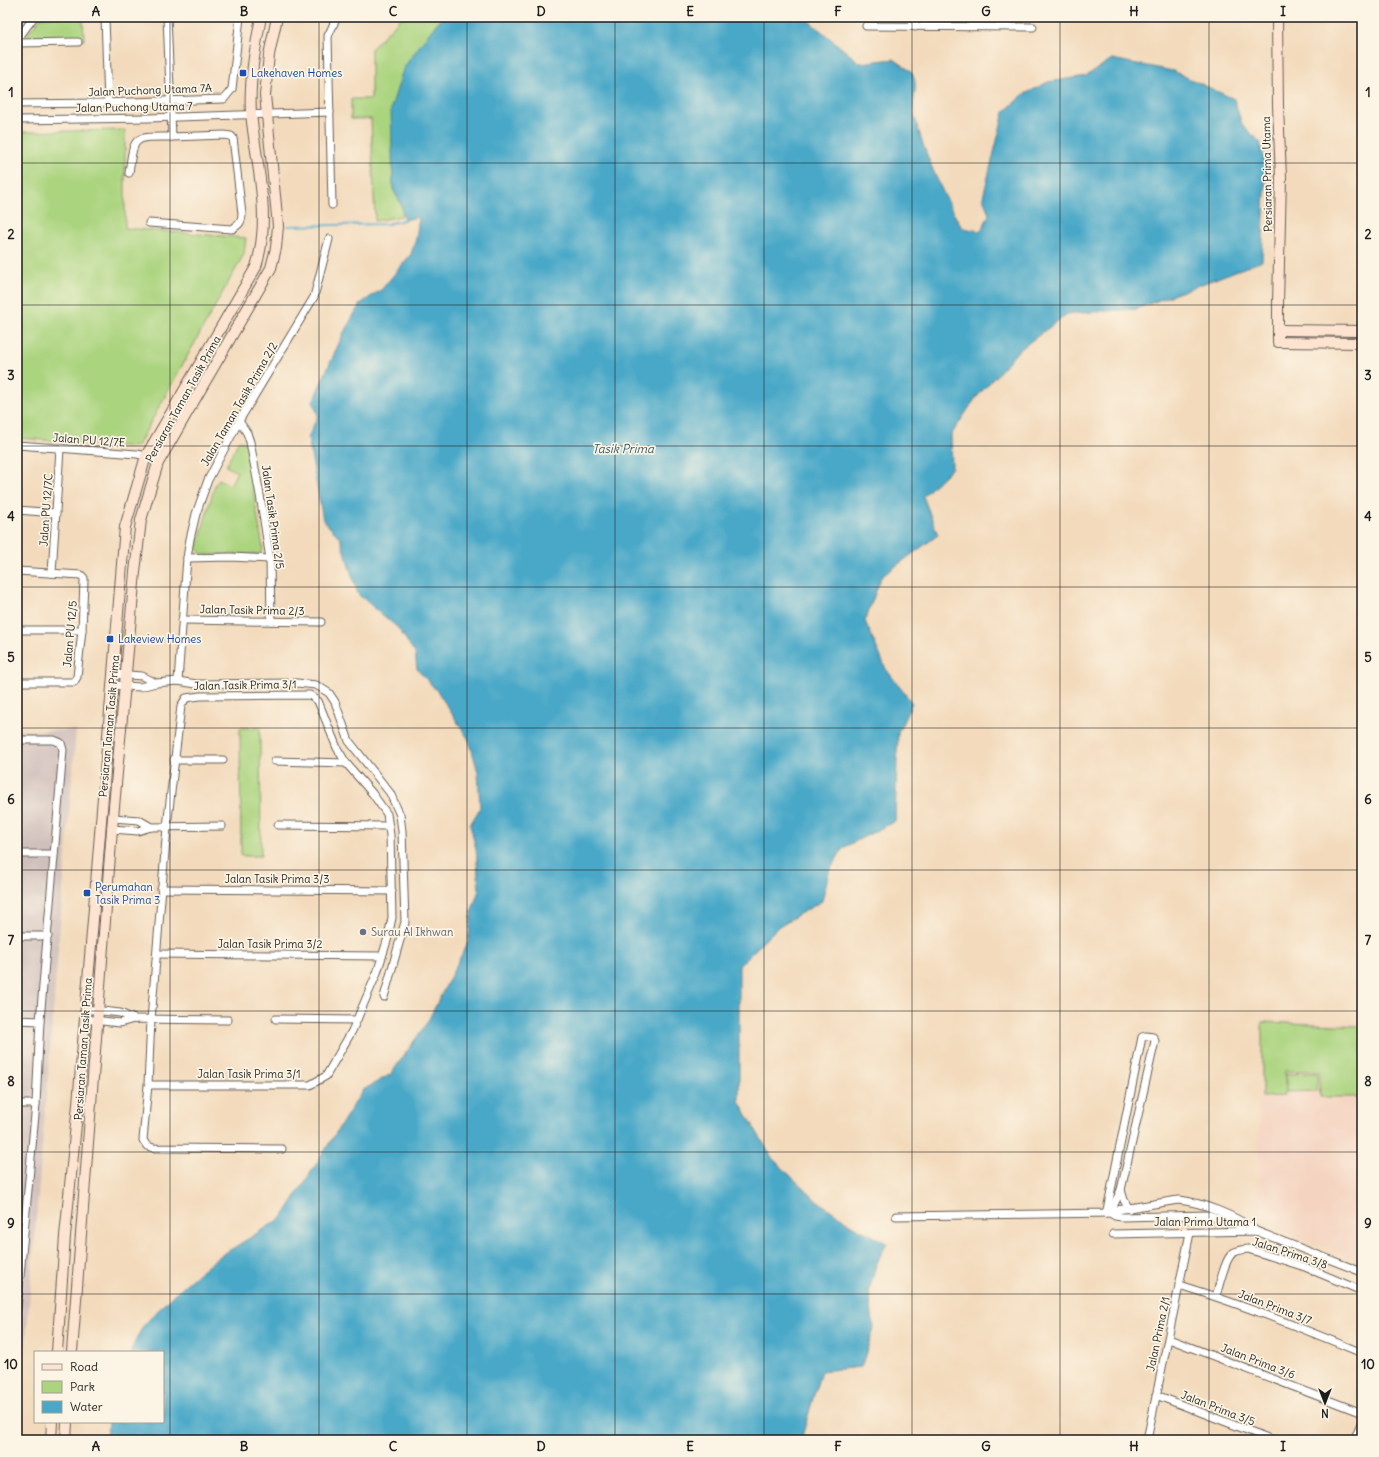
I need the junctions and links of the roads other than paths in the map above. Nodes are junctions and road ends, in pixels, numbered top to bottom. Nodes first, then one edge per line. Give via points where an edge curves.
1 (34, 17) edge
2 (105, 17) edge
3 (167, 17) edge
4 (240, 17) edge
5 (261, 17) edge
6 (276, 17) edge
7 (337, 17) edge
8 (915, 17) edge
9 (1277, 17) edge
10 (866, 26) dead end
11 (915, 27) junction
12 (1033, 27) dead end
13 (17, 40) edge
14 (78, 42) dead end
15 (17, 43) edge
16 (170, 101) junction
17 (108, 103) junction
18 (17, 104) edge
19 (330, 112) junction
20 (252, 114) junction
21 (266, 114) junction
22 (171, 117) junction
23 (17, 120) edge
24 (172, 137) junction
25 (130, 173) dead end
26 (332, 205) dead end
27 (149, 223) dead end
28 (329, 238) dead end
29 (1279, 330) junction
30 (1362, 331) edge
31 (1362, 343) edge
32 (239, 421) junction
33 (17, 445) edge
34 (60, 448) junction
35 (146, 456) junction
36 (158, 463) junction
37 (17, 510) edge
38 (56, 514) junction
39 (187, 558) junction
40 (270, 559) junction
41 (17, 571) edge
42 (52, 573) junction
43 (182, 620) junction
44 (272, 621) junction
45 (321, 622) dead end
46 (17, 630) edge
47 (82, 630) junction
48 (113, 674) junction
49 (126, 675) junction
50 (178, 681) junction
51 (17, 682) edge
52 (156, 683) junction
53 (112, 685) junction
54 (125, 686) junction
55 (17, 740) edge
56 (174, 760) junction
57 (223, 760) dead end
58 (275, 762) dead end
59 (346, 763) junction
60 (113, 818) junction
61 (278, 825) dead end
62 (222, 826) dead end
63 (389, 826) junction
64 (151, 827) junction
65 (166, 827) junction
66 (112, 829) junction
67 (17, 854) edge
68 (54, 854) junction
69 (162, 890) junction
70 (392, 891) junction
71 (17, 936) edge
72 (48, 936) junction
73 (157, 954) junction
74 (382, 956) junction
75 (384, 997) dead end
76 (85, 1014) junction
77 (98, 1016) junction
78 (17, 1020) edge
79 (40, 1020) junction
80 (151, 1020) junction
81 (228, 1020) dead end
82 (276, 1020) dead end
83 (357, 1020) junction
84 (148, 1085) junction
85 (17, 1104) edge
86 (36, 1104) junction
87 (282, 1149) dead end
88 (1121, 1190) junction
89 (17, 1209) edge
90 (26, 1209) junction
91 (1129, 1209) junction
92 (1107, 1213) junction
93 (896, 1216) dead end
94 (1256, 1230) junction
95 (1242, 1231) junction
96 (17, 1233) edge
97 (25, 1233) junction
98 (1190, 1233) junction
99 (1113, 1234) dead end
100 (1362, 1272) edge
101 (1179, 1285) junction
102 (1362, 1291) edge
103 (1216, 1296) junction
104 (17, 1308) edge
105 (1169, 1339) junction
106 (57, 1351) edge
107 (72, 1351) edge
108 (1362, 1353) edge
109 (1156, 1395) junction
110 (1362, 1413) edge
111 (1362, 1421) edge
112 (52, 1423) edge
113 (67, 1423) edge
114 (51, 1440) edge
115 (66, 1440) edge
116 (1146, 1440) edge
117 (1273, 1440) edge
118 (1354, 1440) edge

1 - 13 street
2 - 17 street
3 - 16 street
4 - 16 street, Jalan Puchong Utama 7A via 232,89 224,98
5 - 20 main road, Persiaran Taman Tasik Prima via 250,92
6 - 21 main road, Persiaran Taman Tasik Prima via 269,55
7 - 19 street via 328,36
8 - 11 street
9 - 29 main road, Persiaran Prima Utama via 1281,178
10 - 11 street
11 - 12 street
14 - 15 street
16 - 17 street, Jalan Puchong Utama 7A
16 - 22 street
17 - 18 street, Jalan Puchong Utama 7A
19 - 21 street, Jalan Puchong Utama 7
19 - 26 street
20 - 21 street, Jalan Puchong Utama 7
20 - 22 street, Jalan Puchong Utama 7
20 - 35 main road, Persiaran Taman Tasik Prima via 263,196 260,253 256,267
21 - 36 main road, Persiaran Taman Tasik Prima via 278,226 271,268
22 - 23 street, Jalan Puchong Utama 7
22 - 24 street
24 - 25 street via 141,138 135,143
24 - 27 street via 224,135 233,138 242,220 232,229
28 - 32 street, Jalan Taman Tasik Prima 2/2 via 314,297
29 - 30 main road
29 - 31 main road, Persiaran Prima Utama via 1278,342
32 - 39 street, Jalan Taman Tasik Prima 2/2 via 208,480 196,514
32 - 40 street, Jalan Tasik Prima 2/5 via 250,442
33 - 34 street, Jalan PU 12/7E
34 - 35 street, Jalan PU 12/7E
34 - 38 street, Jalan PU 12/7C
35 - 36 street, Jalan PU 12/7E
35 - 48 main road, Persiaran Taman Tasik Prima via 125,527
36 - 49 main road, Persiaran Taman Tasik Prima via 141,520
37 - 38 street
38 - 42 street, Jalan PU 12/7C
39 - 40 street
39 - 43 street, Jalan Taman Tasik Prima 2/2
40 - 44 street, Jalan Tasik Prima 2/5
41 - 42 street
42 - 47 street, Jalan PU 12/5 via 81,575 84,578
43 - 44 street, Jalan Tasik Prima 2/3
43 - 50 street, Jalan Taman Tasik Prima 2/2
44 - 45 street, Jalan Tasik Prima 2/3
46 - 47 street
47 - 51 street, Jalan PU 12/5 via 77,677 74,682
48 - 49 street
48 - 53 main road, Persiaran Taman Tasik Prima
49 - 52 street via 142,676
49 - 54 main road, Persiaran Taman Tasik Prima
50 - 52 street
50 - 75 street via 196,684 316,685 329,693 335,702 349,741 390,793 400,814 404,922
52 - 54 street via 140,687
53 - 54 street
53 - 76 main road, Persiaran Taman Tasik Prima
54 - 60 main road, Persiaran Taman Tasik Prima
55 - 68 street via 54,740 61,743 63,750
56 - 57 street
56 - 59 street, Jalan Tasik Prima 3/1 via 181,706 186,698 310,695 318,701 337,748
56 - 65 street, Jalan Tasik Prima 3/1
58 - 59 street
59 - 63 street, Jalan Tasik Prima 3/1 via 380,803
60 - 64 street via 139,820
60 - 66 main road, Persiaran Taman Tasik Prima
61 - 63 street
62 - 65 street
63 - 70 street, Jalan Tasik Prima 3/1
64 - 65 street
64 - 66 street via 138,831
65 - 69 street, Jalan Tasik Prima 3/1
66 - 77 main road, Persiaran Taman Tasik Prima
67 - 68 street
68 - 72 street
69 - 70 street, Jalan Tasik Prima 3/3
69 - 73 street, Jalan Tasik Prima 3/1
70 - 74 street, Jalan Tasik Prima 3/1 via 392,918
71 - 72 street
72 - 79 street
73 - 74 street, Jalan Tasik Prima 3/2
73 - 80 street, Jalan Tasik Prima 3/1
74 - 83 street, Jalan Tasik Prima 3/1
76 - 77 street
76 - 106 main road, Persiaran Taman Tasik Prima
77 - 80 street via 120,1013 134,1019
77 - 107 main road, Persiaran Taman Tasik Prima
78 - 79 street
79 - 86 street
80 - 81 street
80 - 84 street, Jalan Tasik Prima 3/1
82 - 83 street
83 - 84 street, Jalan Tasik Prima 3/1 via 326,1076 310,1085
84 - 87 street, Jalan Tasik Prima 3/1 via 143,1140 147,1146 176,1149
85 - 86 street
86 - 90 street
88 - 91 street
88 - 92 street
88 - 92 street via 1155,1041 1153,1037 1142,1037
89 - 90 street
90 - 97 street
91 - 92 street
91 - 94 street via 1178,1200 1188,1201 1227,1214
92 - 93 street
92 - 95 street via 1115,1216 1209,1215 1238,1224
94 - 95 street, Jalan Prima Utama 1
94 - 100 street, Jalan Prima Utama 1
95 - 98 street, Jalan Prima Utama 1
96 - 97 street
97 - 104 street
98 - 99 street, Jalan Prima Utama 1
98 - 101 street, Jalan Prima 2/1
101 - 103 street, Jalan Prima 3/7
101 - 105 street, Jalan Prima 2/1
102 - 103 street, Jalan Prima 3/8 via 1305,1267 1248,1249 1231,1254
103 - 108 street, Jalan Prima 3/7
105 - 109 street, Jalan Prima 2/1
105 - 110 street, Jalan Prima 3/6
109 - 116 street, Jalan Prima 2/1
109 - 117 street, Jalan Prima 3/5
111 - 118 street
112 - 114 main road
113 - 115 main road

